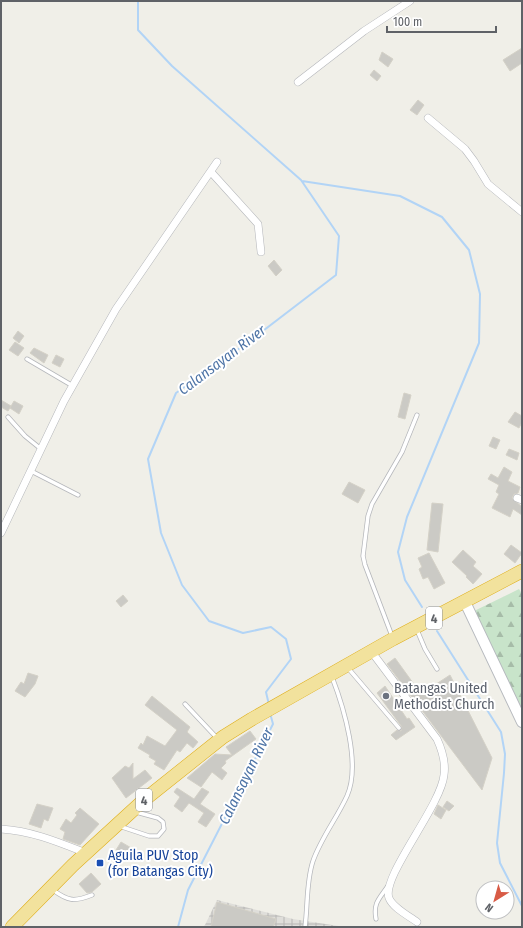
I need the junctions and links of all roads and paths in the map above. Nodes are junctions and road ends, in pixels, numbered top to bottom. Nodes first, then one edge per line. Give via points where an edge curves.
1 (410, 1) edge
2 (298, 82) dead end
3 (428, 118) dead end
4 (217, 162) dead end
5 (211, 172) junction
6 (522, 212) edge
7 (261, 252) dead end
8 (27, 359) dead end
9 (73, 386) junction
10 (417, 415) dead end
11 (8, 417) dead end
12 (42, 449) junction
13 (31, 471) junction
14 (78, 494) dead end
15 (1, 533) edge
16 (522, 571) edge
17 (464, 602) junction
18 (416, 627) junction
19 (393, 639) junction
20 (372, 651) junction
21 (346, 666) junction
22 (437, 669) dead end
23 (331, 674) junction
24 (185, 704) dead end
25 (522, 722) edge
26 (399, 728) dead end
27 (219, 740) junction
28 (132, 811) junction
29 (116, 825) junction
30 (1, 829) edge
31 (86, 853) junction
32 (389, 883) junction
33 (50, 888) junction
34 (92, 895) dead end
35 (376, 919) dead end
36 (417, 922) dead end
37 (12, 927) edge
38 (305, 927) edge

1 - 2 street via 364,31
3 - 6 street via 465,149 488,184
4 - 5 street
5 - 7 street via 258,224
5 - 9 street via 116,309
8 - 9 lane
9 - 12 street
10 - 19 lane via 402,452 372,504 364,548 366,565
11 - 12 lane via 25,436
12 - 13 street
13 - 14 lane
13 - 15 street
16 - 17 highway, 4
17 - 18 highway, 4
17 - 25 street
18 - 19 highway, 4
18 - 22 lane
19 - 20 highway, 4
20 - 21 highway, 4
20 - 32 street via 437,739 443,753 445,774 442,788 433,806
21 - 23 highway, 4
21 - 26 lane
23 - 27 highway, 4 via 252,718
23 - 38 lane via 341,699 352,771 348,794 313,860
24 - 27 lane
27 - 28 highway, 4
28 - 29 highway, 4
28 - 29 lane via 158,818 163,822 164,829 158,836 149,836
29 - 31 highway, 4
30 - 31 street via 43,836
31 - 33 highway, 4
32 - 35 lane via 374,909
32 - 36 street via 389,898
33 - 34 lane via 63,898 72,900
33 - 37 highway, 4

